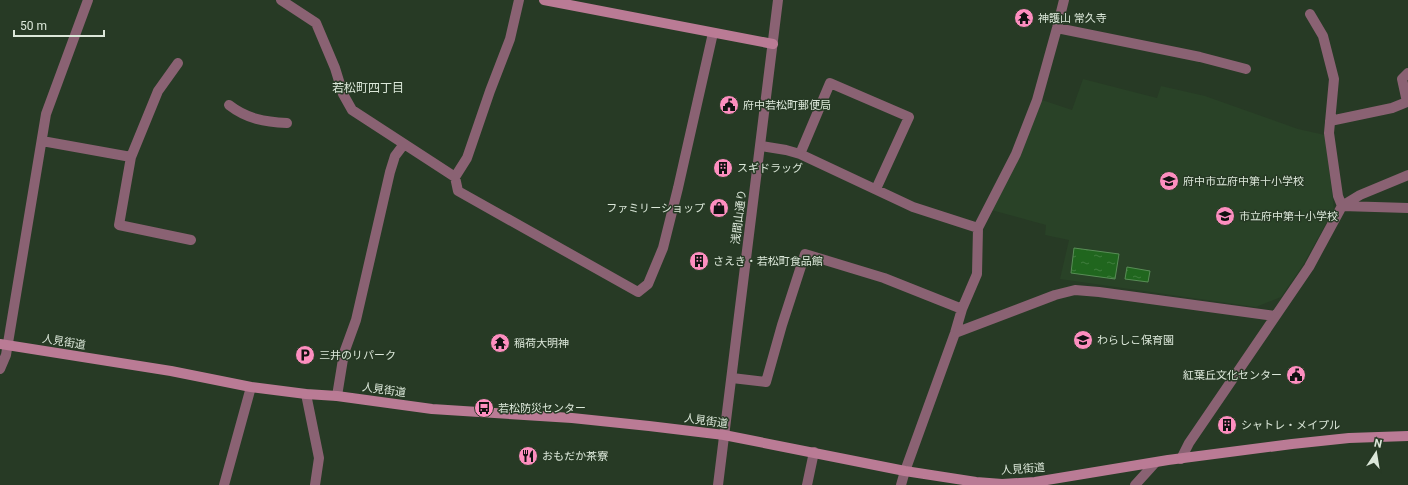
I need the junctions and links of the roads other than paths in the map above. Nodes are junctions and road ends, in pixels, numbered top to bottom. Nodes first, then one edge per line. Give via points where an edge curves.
1 (88, 0) edge
2 (281, 0) edge
3 (519, 0) edge
4 (544, 0) edge
5 (778, 0) edge
6 (1064, 0) edge
7 (1310, 14) dead end
8 (1058, 28) junction
9 (713, 33) junction
10 (772, 44) junction
11 (178, 63) dead end
12 (1246, 69) dead end
13 (1408, 73) edge
14 (229, 105) dead end
15 (1330, 121) junction
16 (287, 123) dead end
17 (42, 141) junction
18 (404, 144) junction
19 (761, 146) junction
20 (800, 154) junction
21 (131, 156) junction
22 (1408, 175) edge
23 (455, 177) junction
24 (876, 189) junction
25 (1342, 206) junction
26 (1408, 208) edge
27 (978, 228) junction
28 (191, 240) dead end
29 (962, 309) junction
30 (1275, 316) junction
31 (955, 333) junction
32 (4, 344) edge
33 (0, 369) edge
34 (732, 378) junction
35 (251, 388) junction
36 (306, 394) junction
37 (337, 396) junction
38 (724, 435) junction
39 (1408, 436) edge
40 (814, 452) junction
41 (1181, 459) junction
42 (1155, 463) junction
43 (905, 471) junction
44 (224, 485) edge
45 (315, 485) edge
46 (718, 485) edge
47 (807, 485) edge
48 (901, 485) edge
49 (1135, 485) edge

1 - 17 street via 46,114
2 - 18 street via 316,23 343,94 352,110
3 - 23 street via 510,39 467,158
4 - 9 main road
5 - 10 street, 浅間山通り
6 - 8 street
7 - 15 street via 1323,36 1334,79
8 - 12 street
8 - 27 street via 1037,100 1018,147
9 - 10 main road
9 - 23 street via 663,248 648,284 638,292 458,192
10 - 19 street, 浅間山通り
11 - 21 street via 158,91
13 - 15 street via 1402,79 1407,102 1392,108
14 - 16 street via 240,113 268,122
15 - 25 street via 1330,141 1338,196
17 - 21 street
17 - 32 street
18 - 23 street
18 - 37 street via 395,156 390,172 358,313 344,353
19 - 20 street
19 - 34 street, 浅間山通り
20 - 24 street
20 - 24 street via 830,83 909,117
21 - 28 street via 119,225
22 - 25 street via 1360,195
24 - 27 street via 913,207
25 - 26 street
25 - 30 street via 1309,267
27 - 29 street via 977,274
29 - 31 street
29 - 34 street via 884,278 805,254 766,382
30 - 31 street via 1075,290 1055,295
30 - 41 street via 1189,443
31 - 43 street
32 - 33 street via 6,355
32 - 35 main road, 人見街道 via 171,371
34 - 38 street, 浅間山通り
35 - 36 main road, 人見街道
35 - 44 street
36 - 37 main road, 人見街道
36 - 45 street via 319,458
37 - 38 main road, 人見街道 via 432,409 572,418
38 - 40 main road, 人見街道
38 - 46 street, 浅間山通り
39 - 41 main road, 人見街道 via 1349,438
40 - 43 main road, 人見街道
40 - 47 street
41 - 42 main road, 人見街道
42 - 43 main road, 人見街道 via 1035,482 1002,484
42 - 49 street
43 - 48 street

